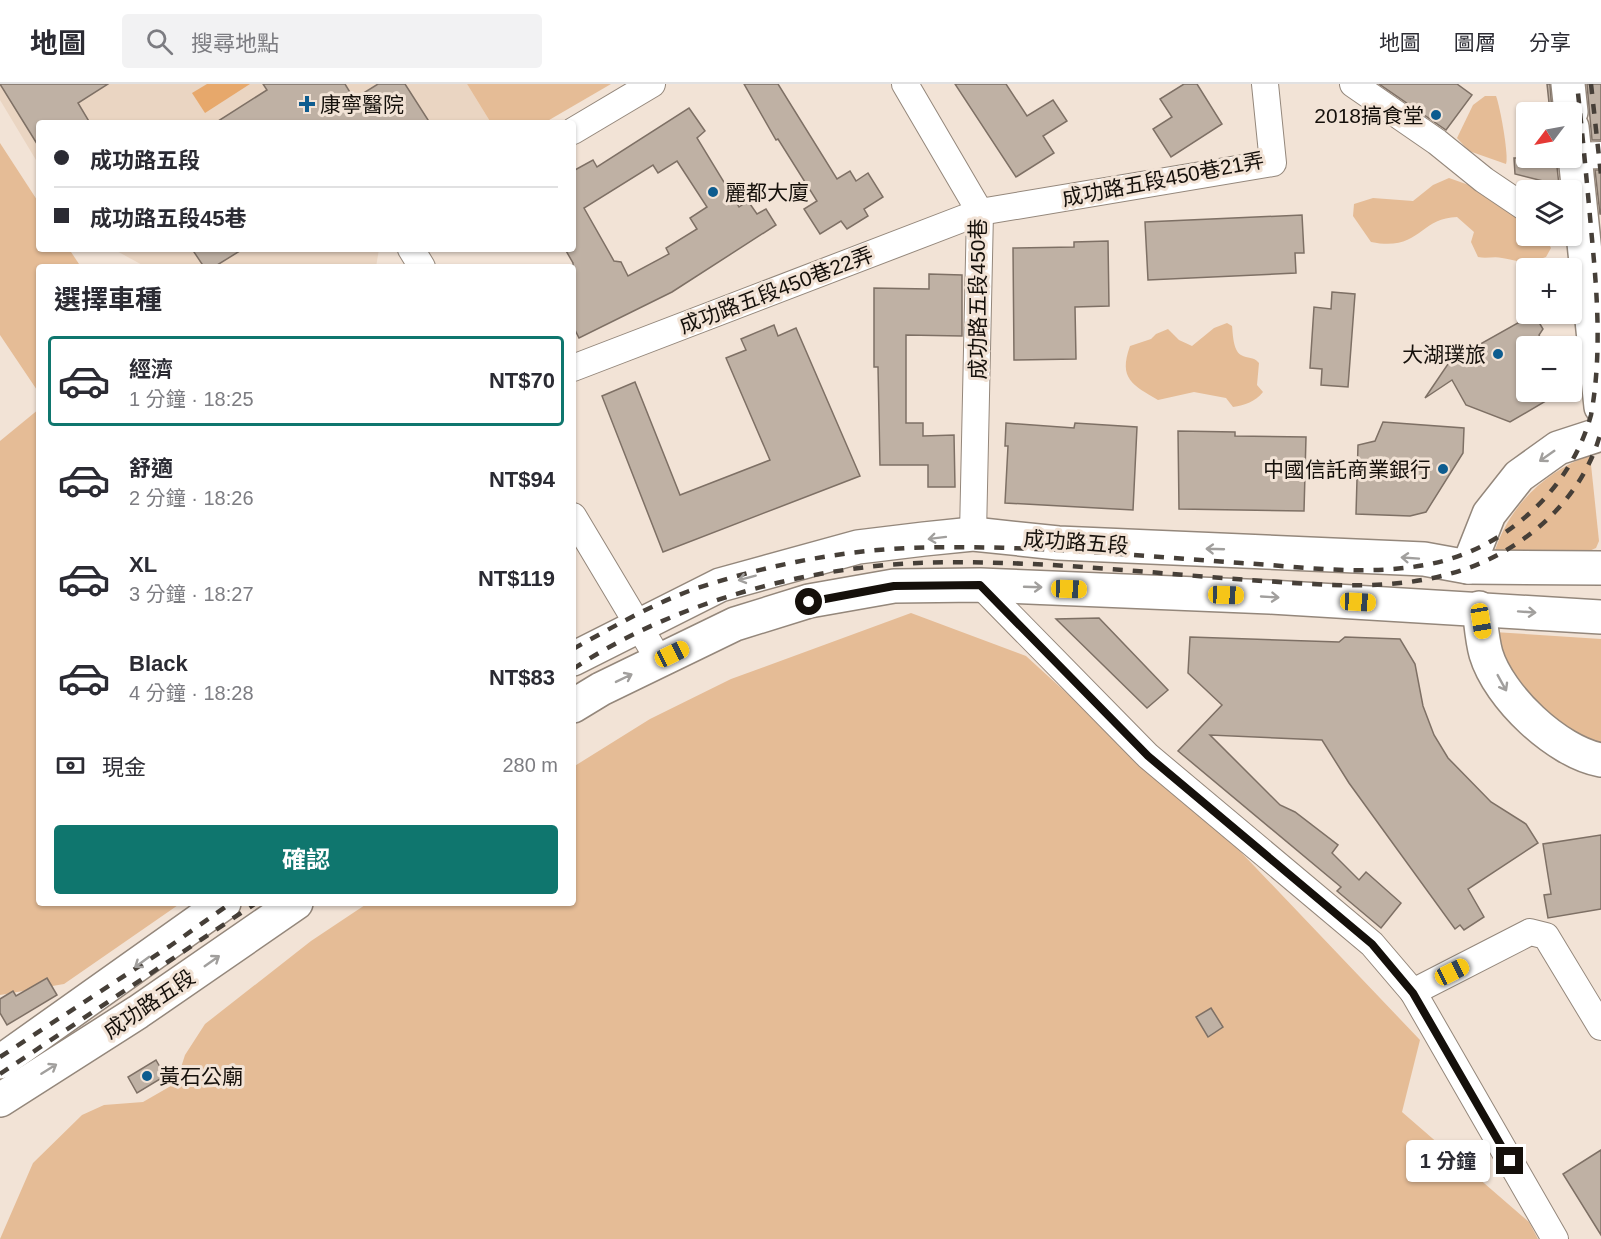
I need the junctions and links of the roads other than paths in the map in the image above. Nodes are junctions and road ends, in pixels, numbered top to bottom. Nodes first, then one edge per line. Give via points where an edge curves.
1 (652, 84) edge
2 (905, 84) edge
3 (1265, 84) edge
4 (1353, 84) edge
5 (1568, 84) edge
6 (1570, 102) edge
7 (576, 129) edge
8 (1516, 202) edge
9 (980, 212) junction
10 (1578, 246) edge
11 (576, 367) edge
12 (1601, 407) edge
13 (1601, 434) edge
14 (576, 521) edge
15 (973, 534) junction
16 (1468, 567) junction
17 (1601, 568) edge
18 (980, 585) junction
19 (1479, 608) junction
20 (1601, 617) edge
21 (638, 625) junction
22 (576, 656) edge
23 (659, 660) junction
24 (576, 704) edge
25 (1601, 760) edge
26 (220, 906) edge
27 (292, 906) edge
28 (1413, 993) junction
29 (1601, 1027) edge
30 (0, 1062) edge
31 (0, 1100) edge
32 (1555, 1239) edge

1 - 7 street
2 - 9 street, 成功路五段450巷
3 - 9 street, 成功路五段450巷21弄 via 1273,163
4 - 8 street
5 - 6 main road
9 - 11 street, 成功路五段450巷22弄
9 - 15 street, 成功路五段450巷
10 - 12 main road
13 -> 16 main road via 1558,448 1519,476 1489,514
14 - 21 street
16 -> 15 main road, 成功路五段 via 1424,559 1058,543
15 -> 21 main road, 成功路五段 via 858,547 720,585
16 - 17 main road, 成功路五段
18 -> 19 main road
18 - 23 main road via 894,586 809,602 735,624
18 - 28 street via 1148,756 1372,944
19 -> 20 main road
19 -> 25 main road via 1486,655 1511,700 1548,736
21 - 22 main road, 成功路五段
21 - 23 street
24 -> 23 main road
26 -> 30 main road, 成功路五段
31 -> 27 main road, 成功路五段 via 138,1012
28 - 29 street via 1530,932 1546,936
28 - 32 street

